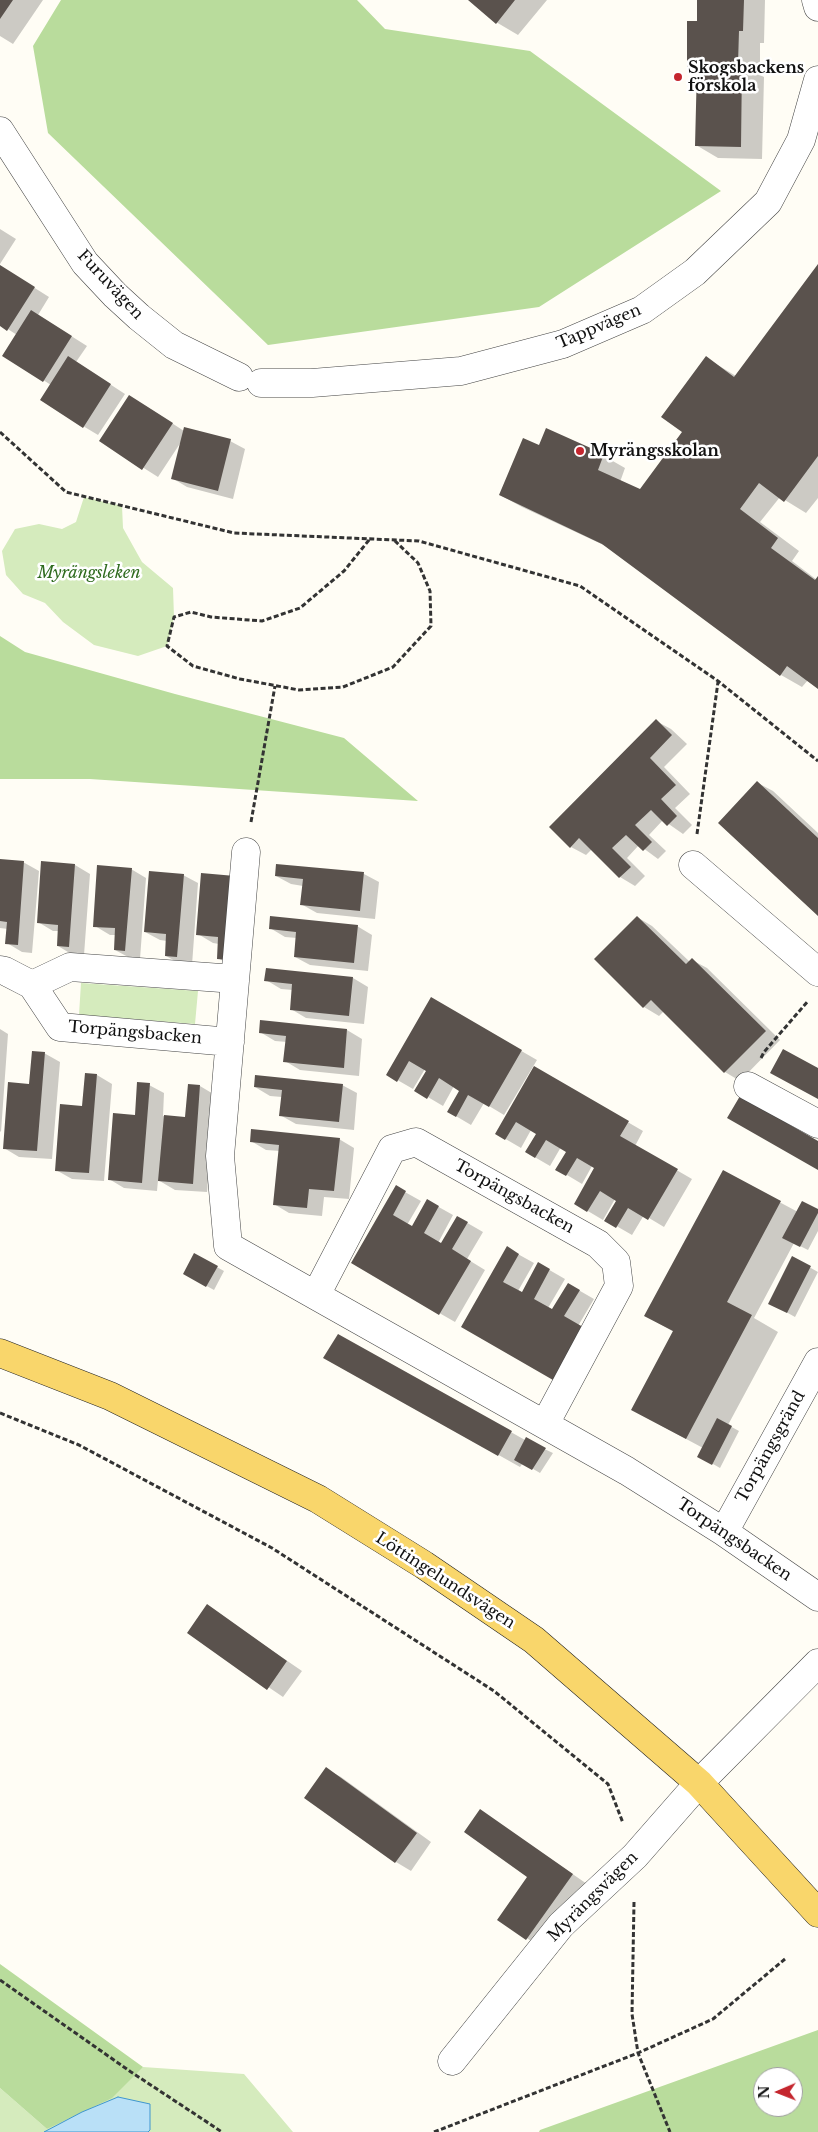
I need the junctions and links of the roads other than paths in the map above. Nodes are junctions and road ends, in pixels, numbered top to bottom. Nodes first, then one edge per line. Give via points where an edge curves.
1 (816, 0) edge
2 (818, 7) edge
3 (818, 80) edge
4 (0, 131) edge
5 (250, 380) joint
6 (246, 852) road end
7 (693, 865) road end
8 (0, 970) edge
9 (236, 979) junction
10 (815, 984) edge
11 (32, 985) junction
12 (230, 1042) junction
13 (748, 1086) road end
14 (818, 1124) edge
15 (316, 1295) junction
16 (0, 1353) edge
17 (818, 1362) edge
18 (545, 1424) junction
19 (724, 1532) junction
20 (818, 1597) edge
21 (818, 1663) edge
22 (699, 1783) junction
23 (818, 1913) edge
24 (452, 2061) dead end

1 - 2 street
3 - 5 street, Tappvägen via 802,140 768,202 695,272 642,310 563,344 461,371 312,383
4 - 5 street, Furuvägen via 85,263 138,318 174,345
6 - 9 street, Torpängsbacken
7 - 10 street
8 - 11 street, Torpängsbacken
9 - 11 street via 70,967
9 - 12 street, Torpängsbacken
11 - 12 street, Torpängsbacken via 60,1027
12 - 15 street, Torpängsbacken via 220,1156 228,1246
13 - 14 street
15 - 18 street, Torpängsbacken
15 - 18 street, Torpängsbacken via 392,1149 416,1142 598,1244 616,1262 619,1286
16 - 22 main road, Löttingelundsvägen via 110,1396 326,1504 424,1565 534,1640
17 - 19 street, Torpängsgränd
18 - 19 street, Torpängsbacken
19 - 20 street, Torpängsbacken
21 - 22 street, Myrängsvägen
22 - 23 main road, Löttingelundsvägen
22 - 24 street, Myrängsvägen via 635,1856 561,1926

